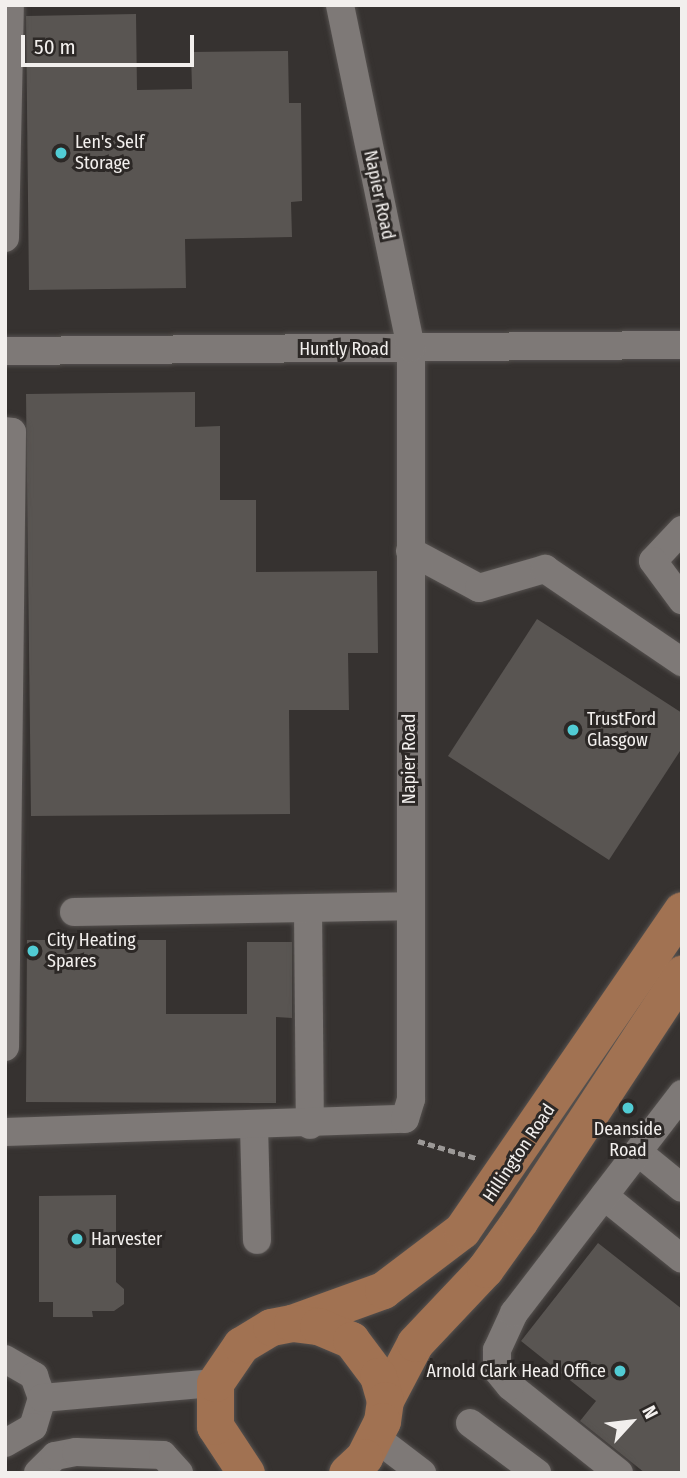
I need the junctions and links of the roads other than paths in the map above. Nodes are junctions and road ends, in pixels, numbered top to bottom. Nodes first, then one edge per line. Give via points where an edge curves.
1 (10, 5) edge
2 (340, 5) edge
3 (5, 238) edge
4 (682, 345) edge
5 (411, 348) junction
6 (5, 351) edge
7 (5, 431) edge
8 (682, 530) edge
9 (410, 551) junction
10 (682, 600) edge
11 (682, 662) edge
12 (408, 906) junction
13 (308, 908) junction
14 (8, 909) edge
15 (682, 910) edge
16 (74, 912) dead end
17 (682, 973) edge
18 (5, 1048) edge
19 (679, 1105) edge
20 (310, 1125) junction
21 (254, 1126) junction
22 (5, 1132) edge
23 (638, 1152) junction
24 (682, 1188) edge
25 (604, 1196) junction
26 (257, 1240) dead end
27 (682, 1259) edge
28 (292, 1322) junction
29 (5, 1359) edge
30 (215, 1383) junction
31 (42, 1398) junction
32 (385, 1400) junction
33 (470, 1423) dead end
34 (376, 1438) junction
35 (5, 1443) edge
36 (232, 1465) edge
37 (38, 1473) edge
38 (179, 1473) edge
39 (347, 1473) edge
40 (422, 1473) edge
41 (537, 1473) edge
42 (619, 1473) edge

1 - 3 street
2 - 5 street, Napier Road
4 - 5 street, Huntly Road
5 - 6 street, Huntly Road
5 - 9 street, Napier Road
7 - 14 street via 12,432
8 - 10 street via 653,561
9 - 11 street via 479,588 545,569
9 - 12 street, Napier Road
12 - 13 street
12 - 20 street, Napier Road via 411,1100 405,1119 382,1124
13 - 16 street
13 - 20 street
14 - 18 street
15 - 28 main road, Hillington Road via 511,1165 462,1230 383,1290
17 - 32 main road, Hillington Road via 520,1220 485,1269 415,1343
19 - 23 street
20 - 21 street
21 - 22 street
21 - 26 street
23 - 24 street
23 - 25 street
25 - 27 street
25 - 42 street via 514,1313 497,1350 497,1370 510,1386
28 - 30 main road, Hillington Road via 241,1345
28 - 32 main road via 318,1326 351,1340 370,1361
29 - 31 street via 34,1376
30 - 31 street
30 - 36 main road via 215,1426
31 - 35 street via 33,1427
32 - 34 main road, Hillington Road
33 - 41 street
34 - 39 main road
34 - 40 street
37 - 38 street via 55,1456 76,1452 163,1455

